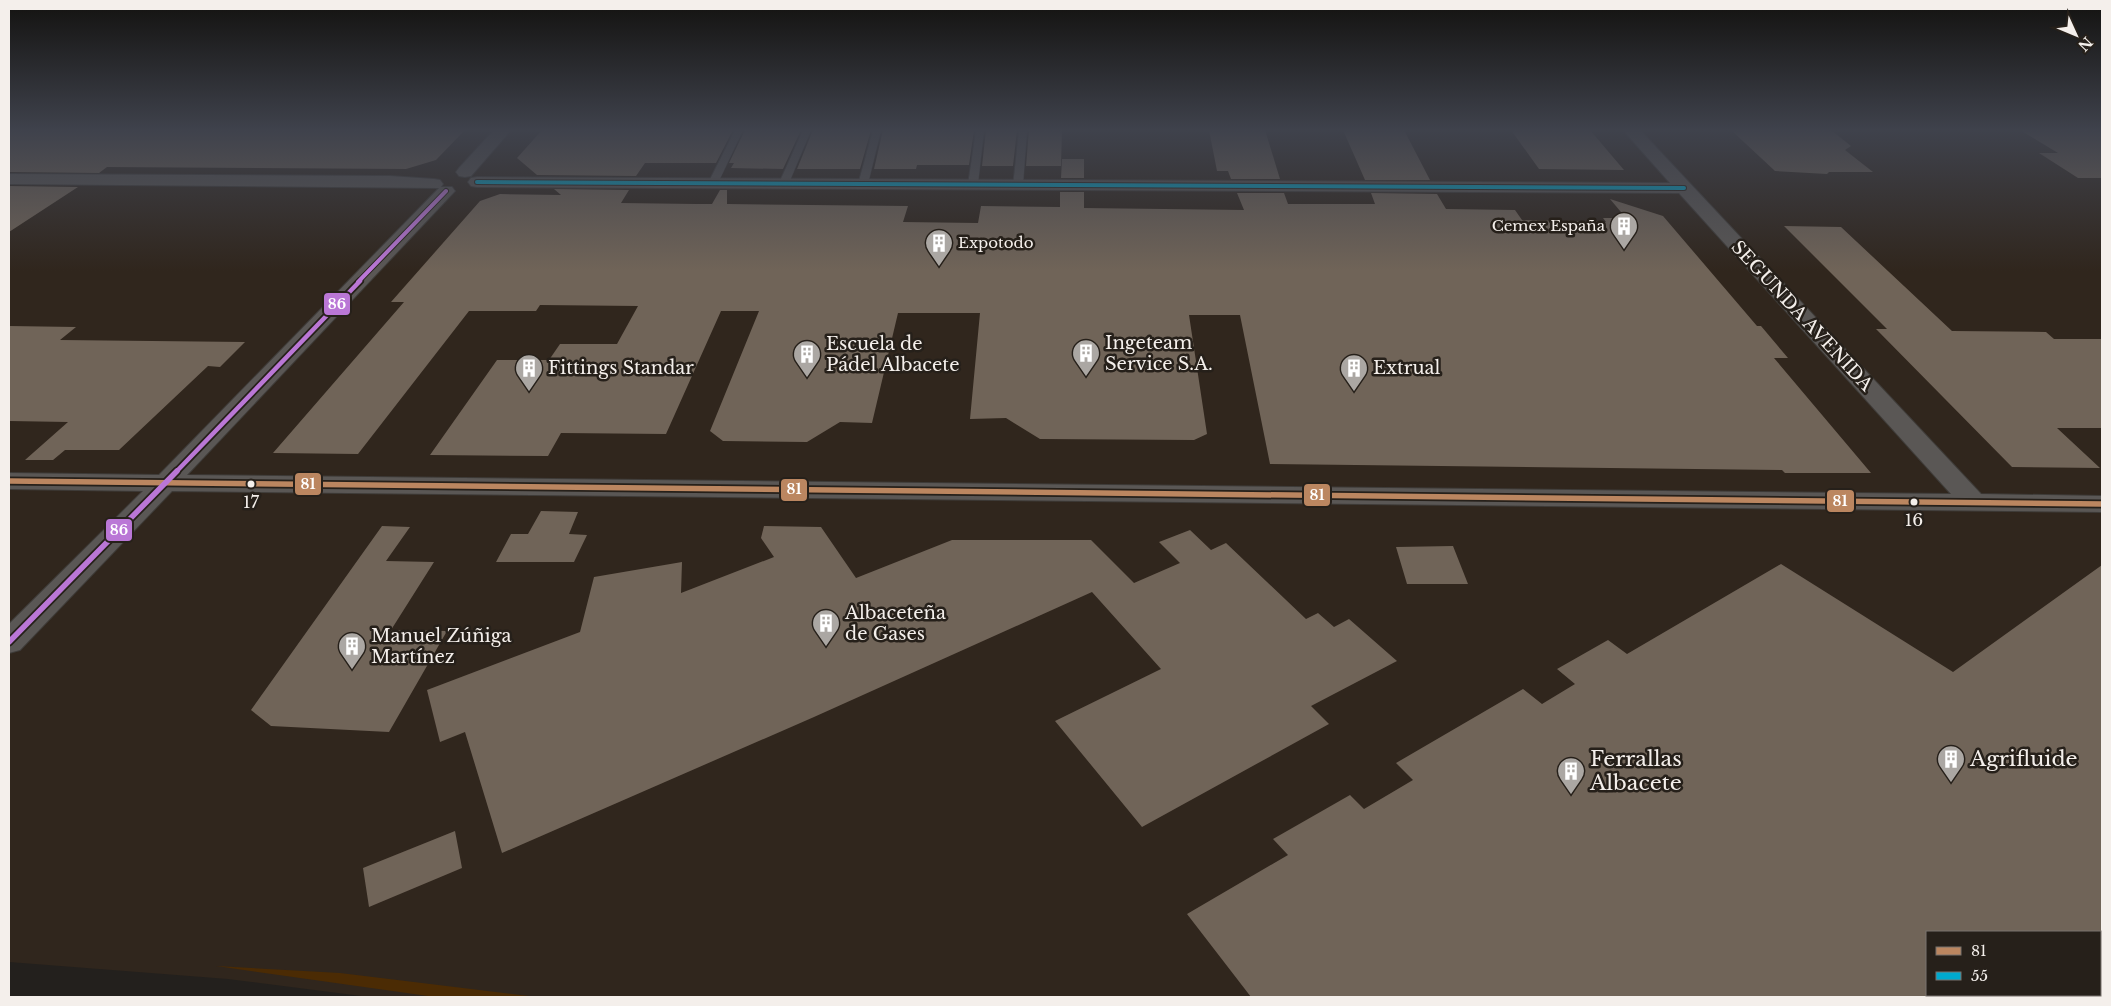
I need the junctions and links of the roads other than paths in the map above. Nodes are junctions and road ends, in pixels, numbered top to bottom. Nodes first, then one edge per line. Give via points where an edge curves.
1 (471, 177) joint
2 (716, 177) edge
3 (787, 177) edge
4 (865, 177) edge
5 (974, 177) edge
6 (1019, 177) edge
7 (1674, 177) edge
8 (9, 179) edge
9 (713, 183) junction
10 (784, 183) junction
11 (863, 184) junction
12 (973, 184) junction
13 (1018, 185) junction
14 (440, 187) junction
15 (1684, 188) junction
16 (9, 481) edge
17 (166, 482) junction
18 (1973, 502) junction
19 (2102, 504) edge
20 (9, 642) edge

1 - 9 street
1 - 14 street via 460,189
2 - 9 lane
3 - 10 lane
4 - 11 lane
5 - 12 lane
6 - 13 lane
7 - 15 street, SEGUNDA AVENIDA
8 - 14 street via 380,181
9 - 10 street
10 - 11 street
11 - 12 street
12 - 13 street
13 - 15 street
14 - 17 street
15 - 18 street, SEGUNDA AVENIDA
16 - 17 street
17 - 18 street
17 - 20 street
18 - 19 street

